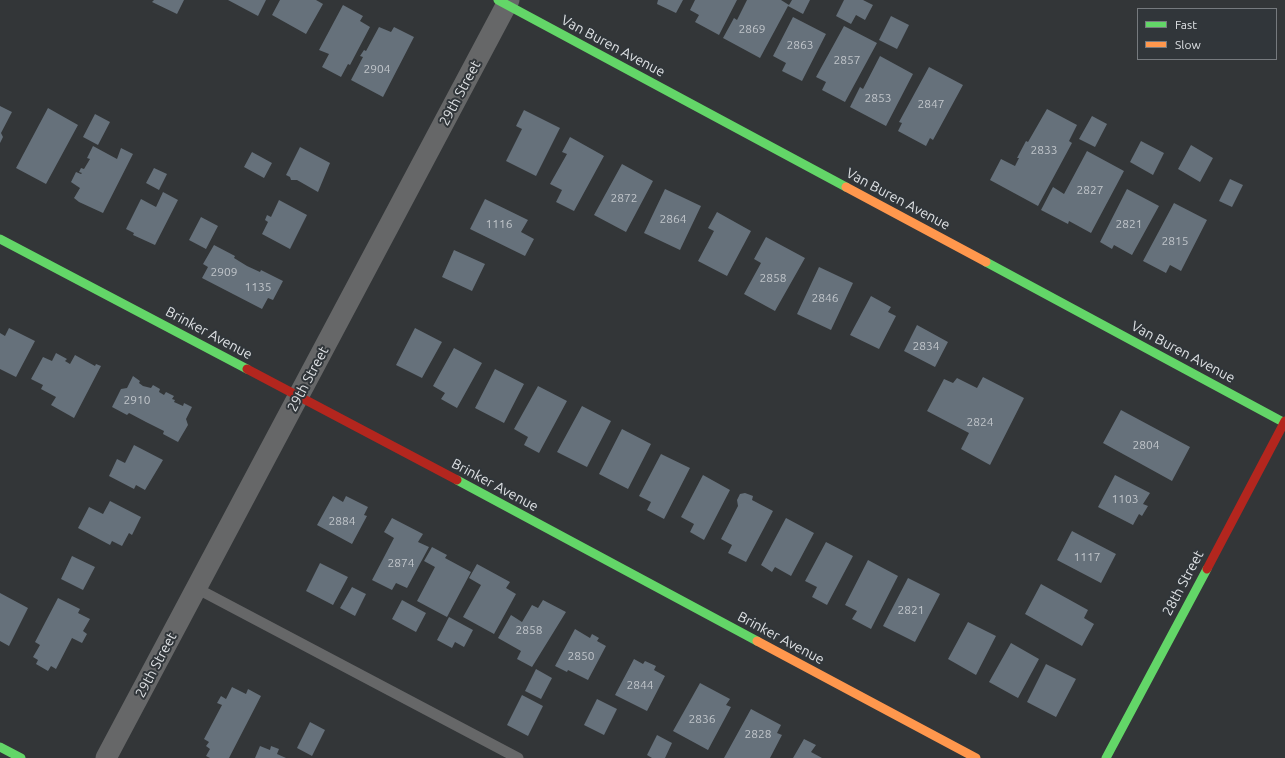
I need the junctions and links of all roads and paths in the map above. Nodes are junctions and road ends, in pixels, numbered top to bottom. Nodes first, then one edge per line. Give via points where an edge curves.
1 (504, 2) edge
2 (0, 239) edge
3 (299, 397) junction
4 (1285, 422) edge
5 (196, 588) junction
6 (0, 747) edge
7 (21, 758) edge
8 (106, 758) edge
9 (518, 758) edge
10 (976, 758) edge
11 (1106, 758) edge

1 - 3 street, 29th Street
1 - 4 street, Van Buren Avenue
2 - 3 street, Brinker Avenue
3 - 5 street, 29th Street
3 - 10 street, Brinker Avenue
4 - 11 street, 28th Street
5 - 8 street, 29th Street
5 - 9 lane
6 - 7 street

